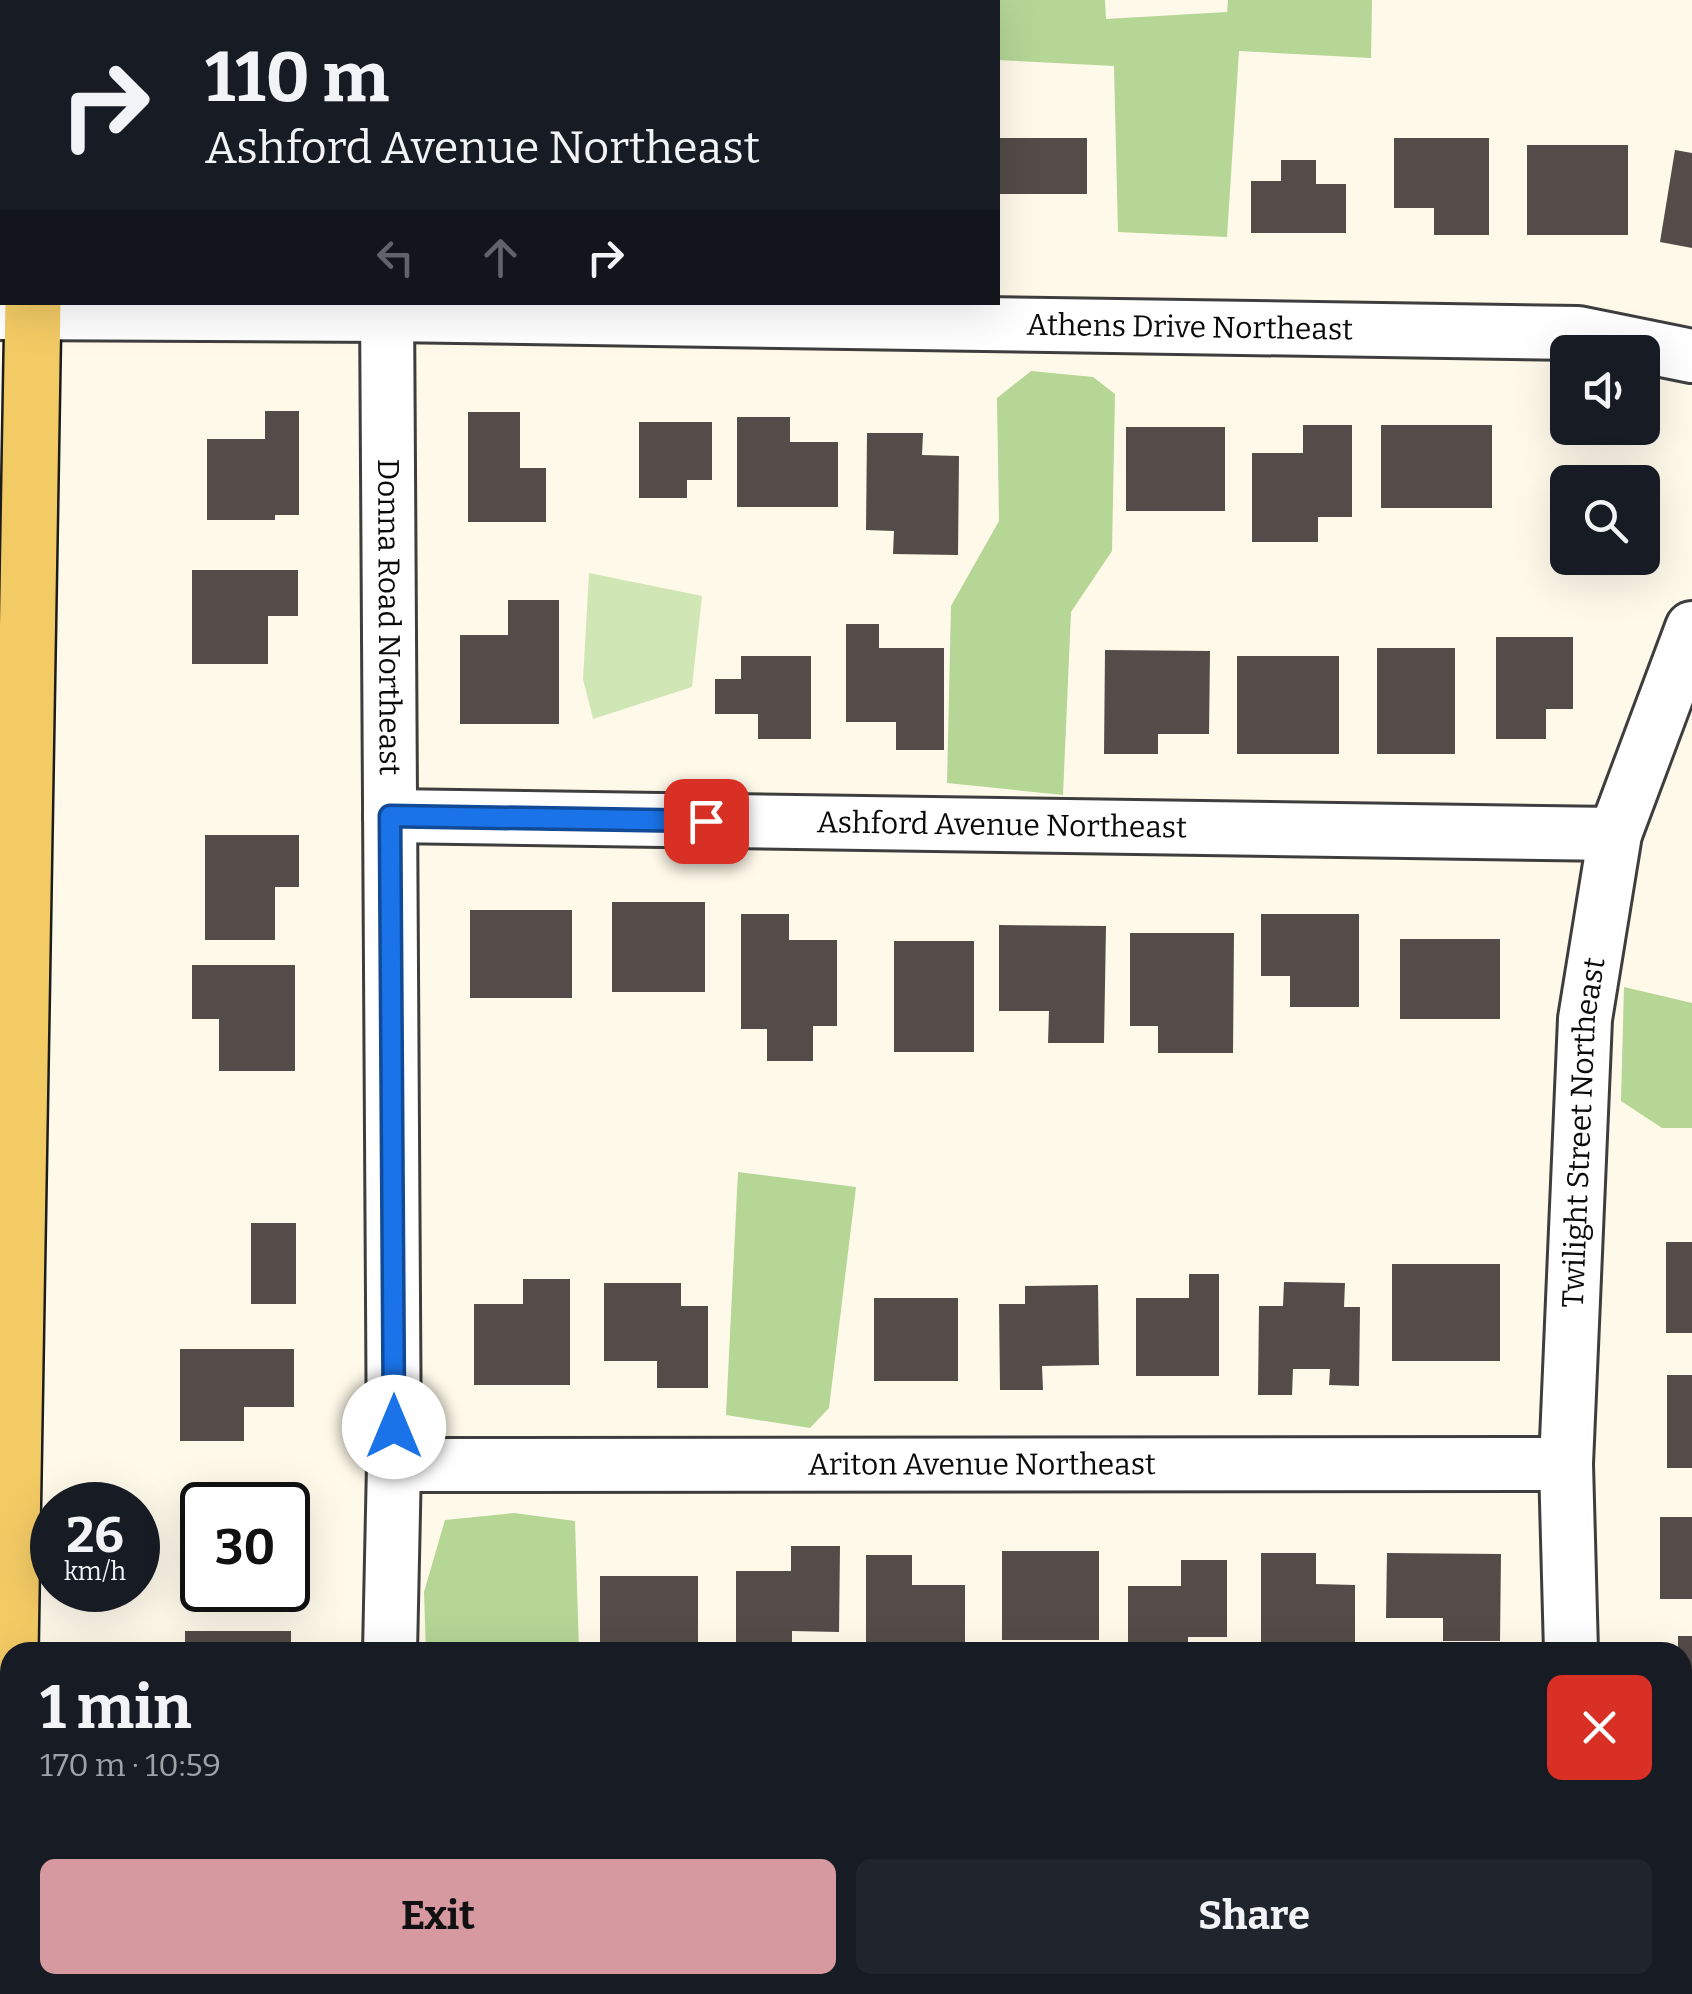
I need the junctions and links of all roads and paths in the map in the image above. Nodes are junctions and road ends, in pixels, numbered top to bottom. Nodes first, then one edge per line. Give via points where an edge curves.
1 (135, 308) edge
2 (387, 309) edge
3 (22, 310) edge
4 (1692, 356) edge
5 (1692, 628) edge
6 (390, 816) junction
7 (1616, 834) junction
8 (1566, 1464) junction
9 (394, 1465) junction
10 (10, 1642) edge
11 (390, 1642) edge
12 (1571, 1642) edge

1 - 2 street, Athens Drive Northeast
1 - 3 street, Athens Drive Northeast
2 - 4 street, Athens Drive Northeast via 1578,333
2 - 6 street, Donna Road Northeast
3 - 10 main road
5 - 7 street, Twilight Street Northeast
6 - 7 street, Ashford Avenue Northeast
6 - 9 street, Donna Road Northeast
7 - 8 street, Twilight Street Northeast via 1585,1019
8 - 9 street, Ariton Avenue Northeast
8 - 12 street, Twilight Street Northeast
9 - 11 street, Donna Road Northeast

